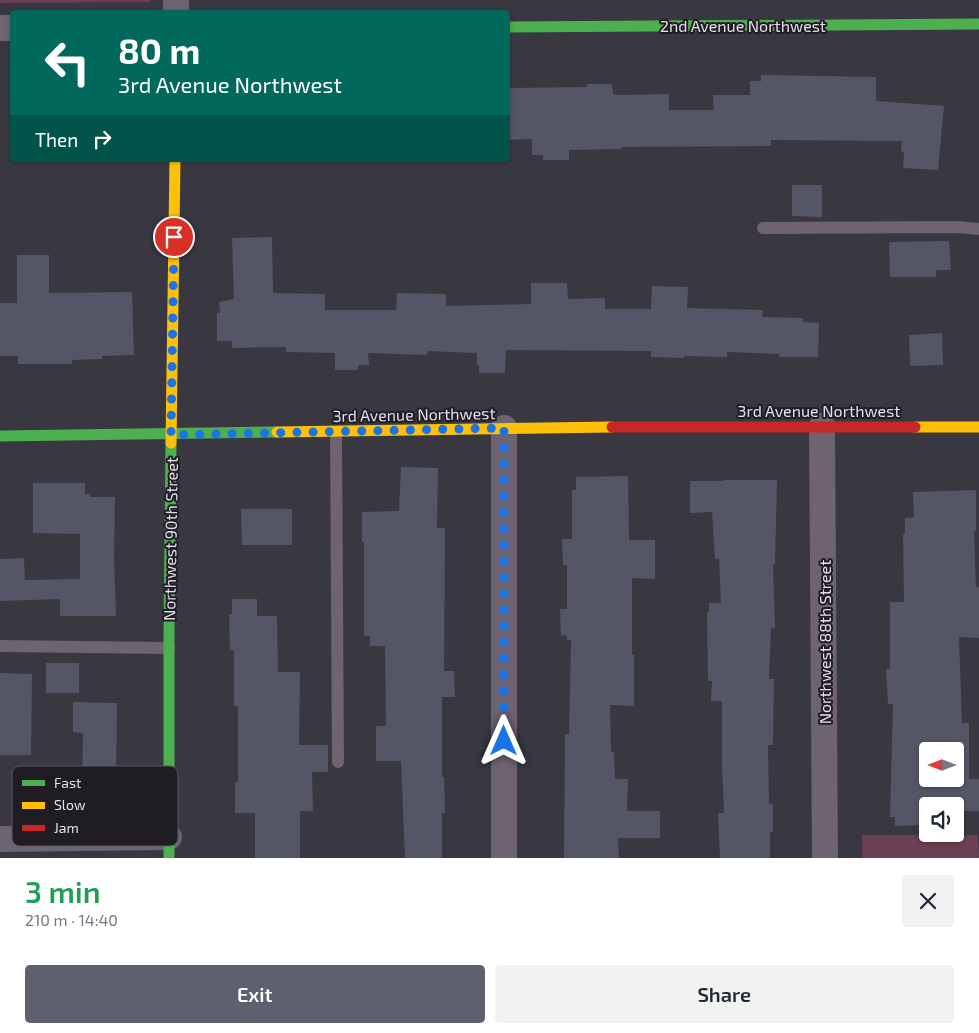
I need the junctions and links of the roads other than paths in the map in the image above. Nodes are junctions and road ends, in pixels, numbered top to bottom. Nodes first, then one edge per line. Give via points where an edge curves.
1 (979, 24) edge
2 (510, 27) edge
3 (175, 162) edge
4 (763, 228) dead end
5 (979, 229) edge
6 (822, 426) junction
7 (979, 426) edge
8 (504, 428) junction
9 (336, 432) junction
10 (171, 435) junction
11 (0, 436) edge
12 (0, 646) edge
13 (169, 648) junction
14 (338, 762) dead end
15 (169, 766) edge
16 (148, 846) edge
17 (169, 847) edge
18 (504, 858) edge
19 (825, 858) edge

1 - 2 street, 2nd Avenue Northwest
3 - 10 street, Northwest 90th Street
4 - 5 lane
6 - 7 street, 3rd Avenue Northwest
6 - 8 street, 3rd Avenue Northwest
6 - 19 street, Northwest 88th Street
8 - 9 street, 3rd Avenue Northwest
8 - 18 street
9 - 10 street, 3rd Avenue Northwest
9 - 14 lane
10 - 11 street, 3rd Avenue Northwest
10 - 13 street, Northwest 90th Street
12 - 13 lane
13 - 15 street, Northwest 90th Street
16 - 17 street

